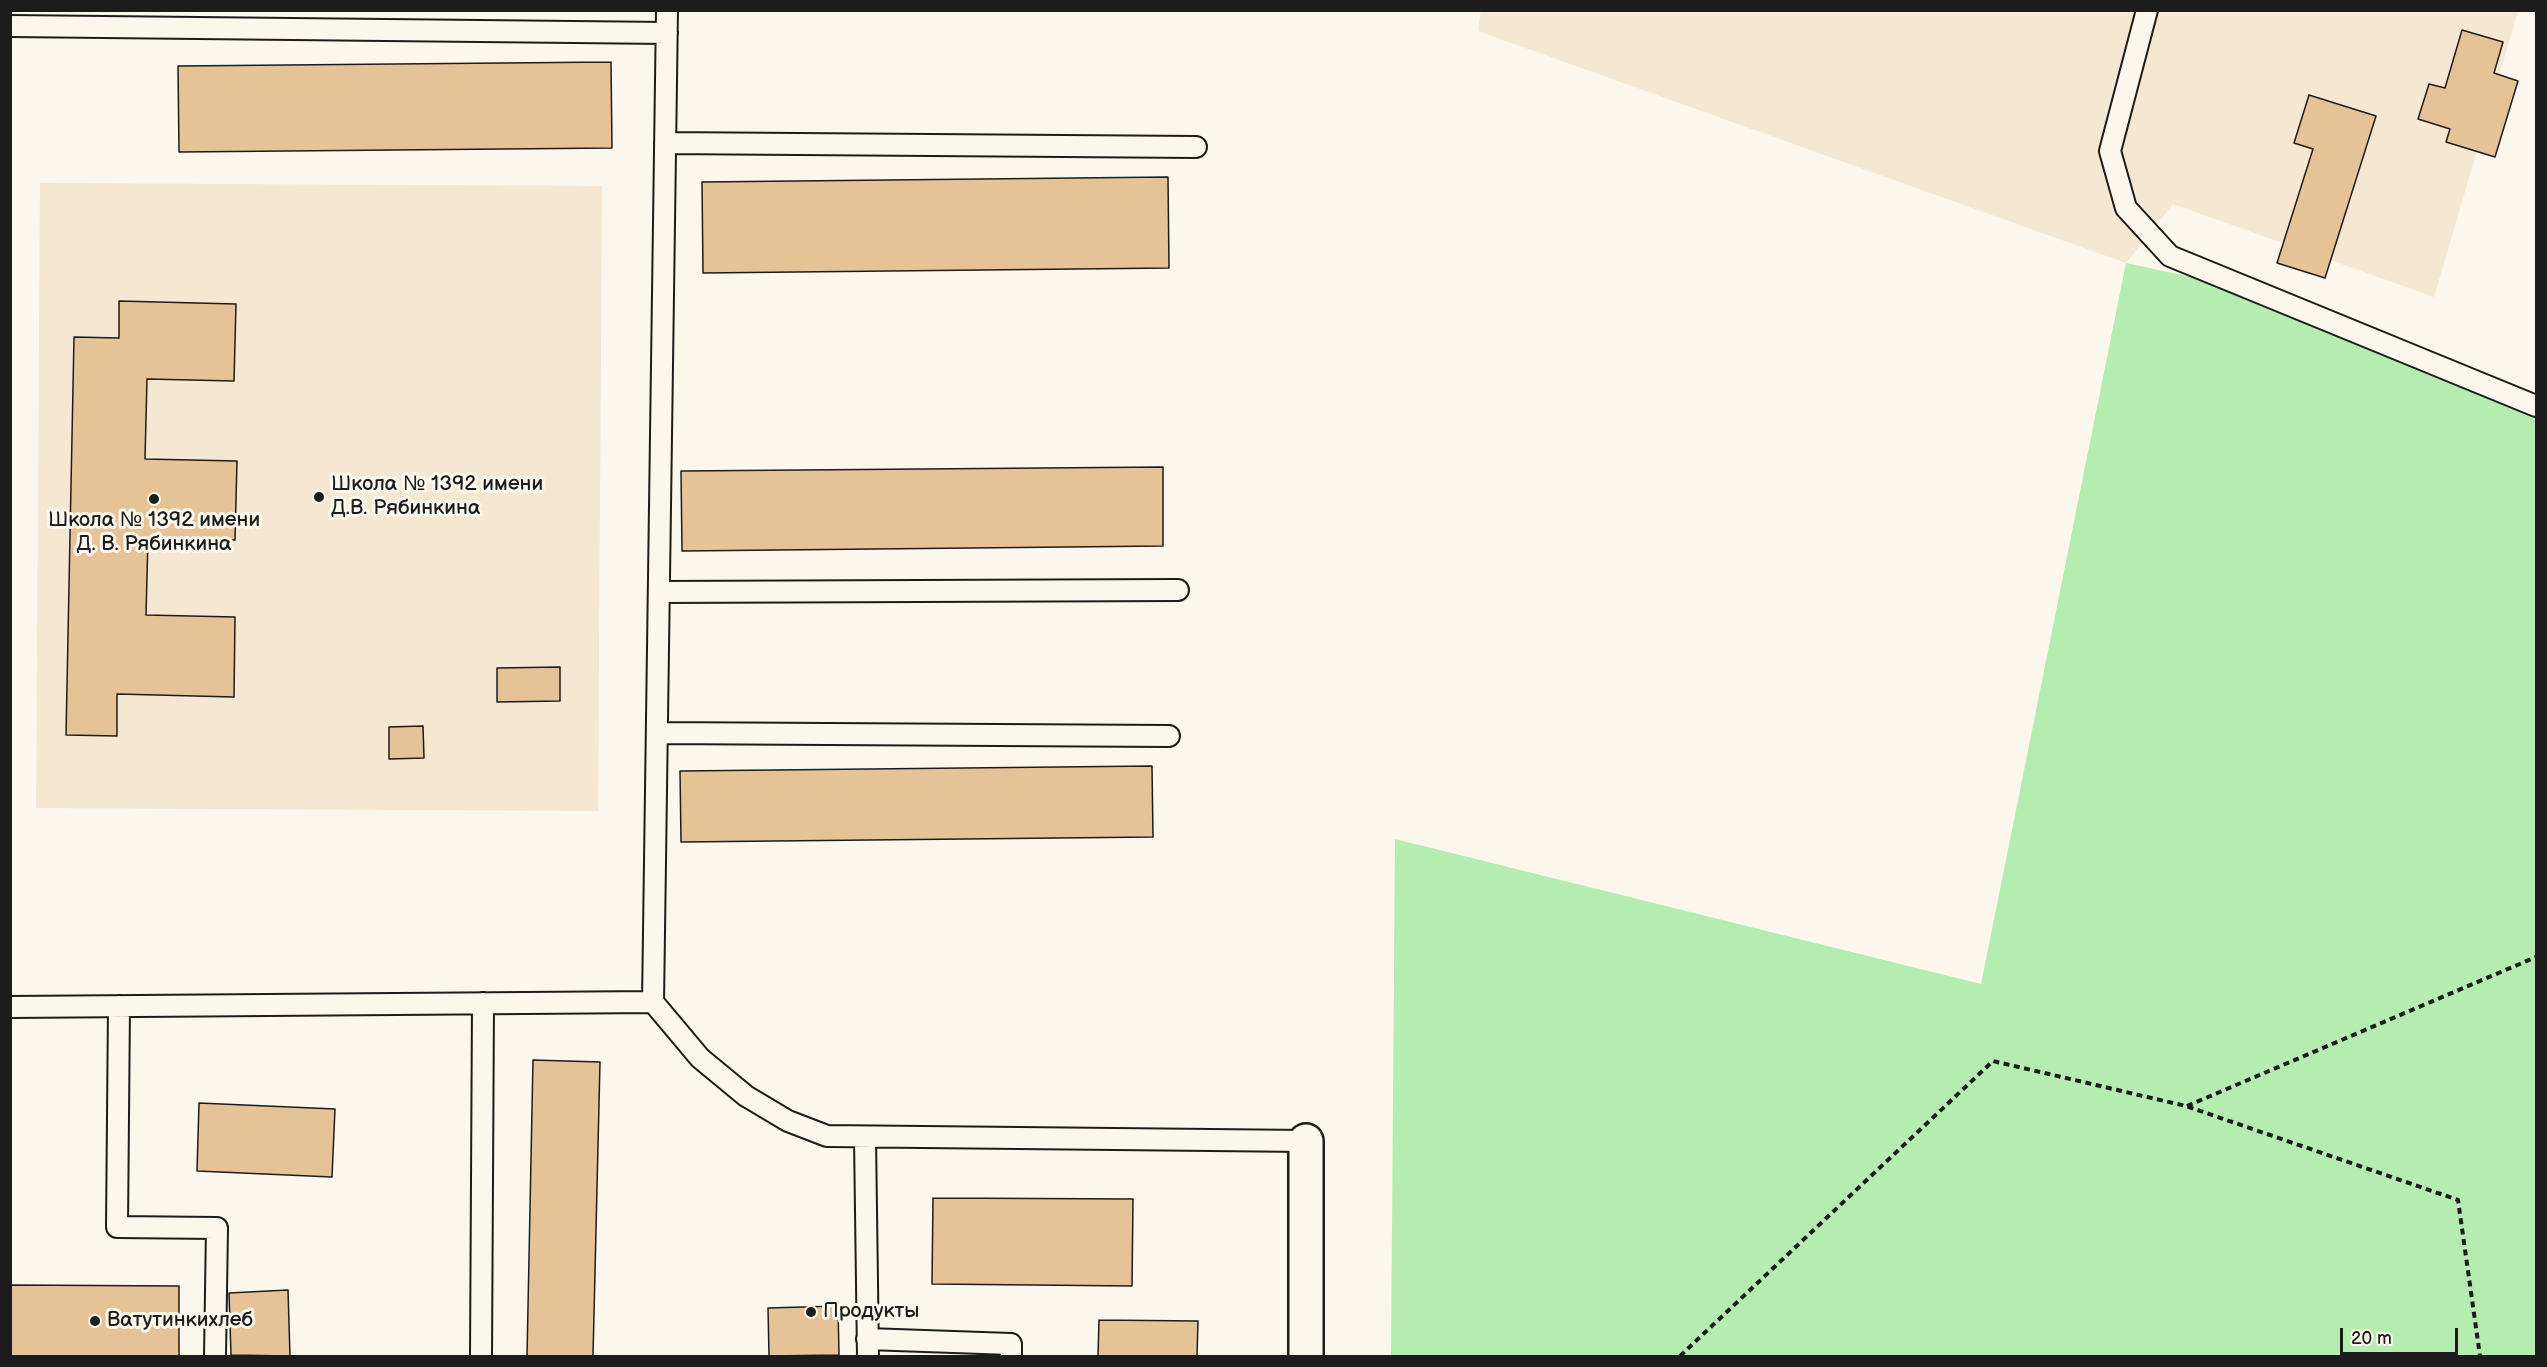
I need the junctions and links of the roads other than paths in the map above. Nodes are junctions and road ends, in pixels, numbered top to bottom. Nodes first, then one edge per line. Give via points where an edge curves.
1 (667, 10) edge
2 (2147, 10) edge
3 (10, 26) edge
4 (667, 33) junction
5 (665, 143) junction
6 (1196, 147) dead end
7 (2536, 406) edge
8 (1178, 590) dead end
9 (659, 592) junction
10 (657, 733) junction
11 (1169, 736) dead end
12 (653, 1002) junction
13 (483, 1003) junction
14 (119, 1006) junction
15 (10, 1007) edge
16 (865, 1138) junction
17 (1306, 1141) joint
18 (868, 1348) edge
19 (215, 1356) edge
20 (481, 1356) edge
21 (1011, 1356) edge
22 (1306, 1356) edge

1 - 4 lane
2 - 7 lane via 2110,151 2126,208 2170,256
3 - 4 lane
4 - 5 lane
5 - 6 lane
5 - 9 lane
8 - 9 lane
9 - 10 lane
10 - 11 lane
10 - 12 lane
12 - 13 lane
12 - 16 lane via 700,1058 746,1096 788,1121 827,1136
13 - 14 lane
13 - 20 lane
14 - 15 lane
14 - 19 lane via 117,1227 217,1228
16 - 17 lane
16 - 18 lane
17 - 22 street
18 - 21 lane via 1011,1344

